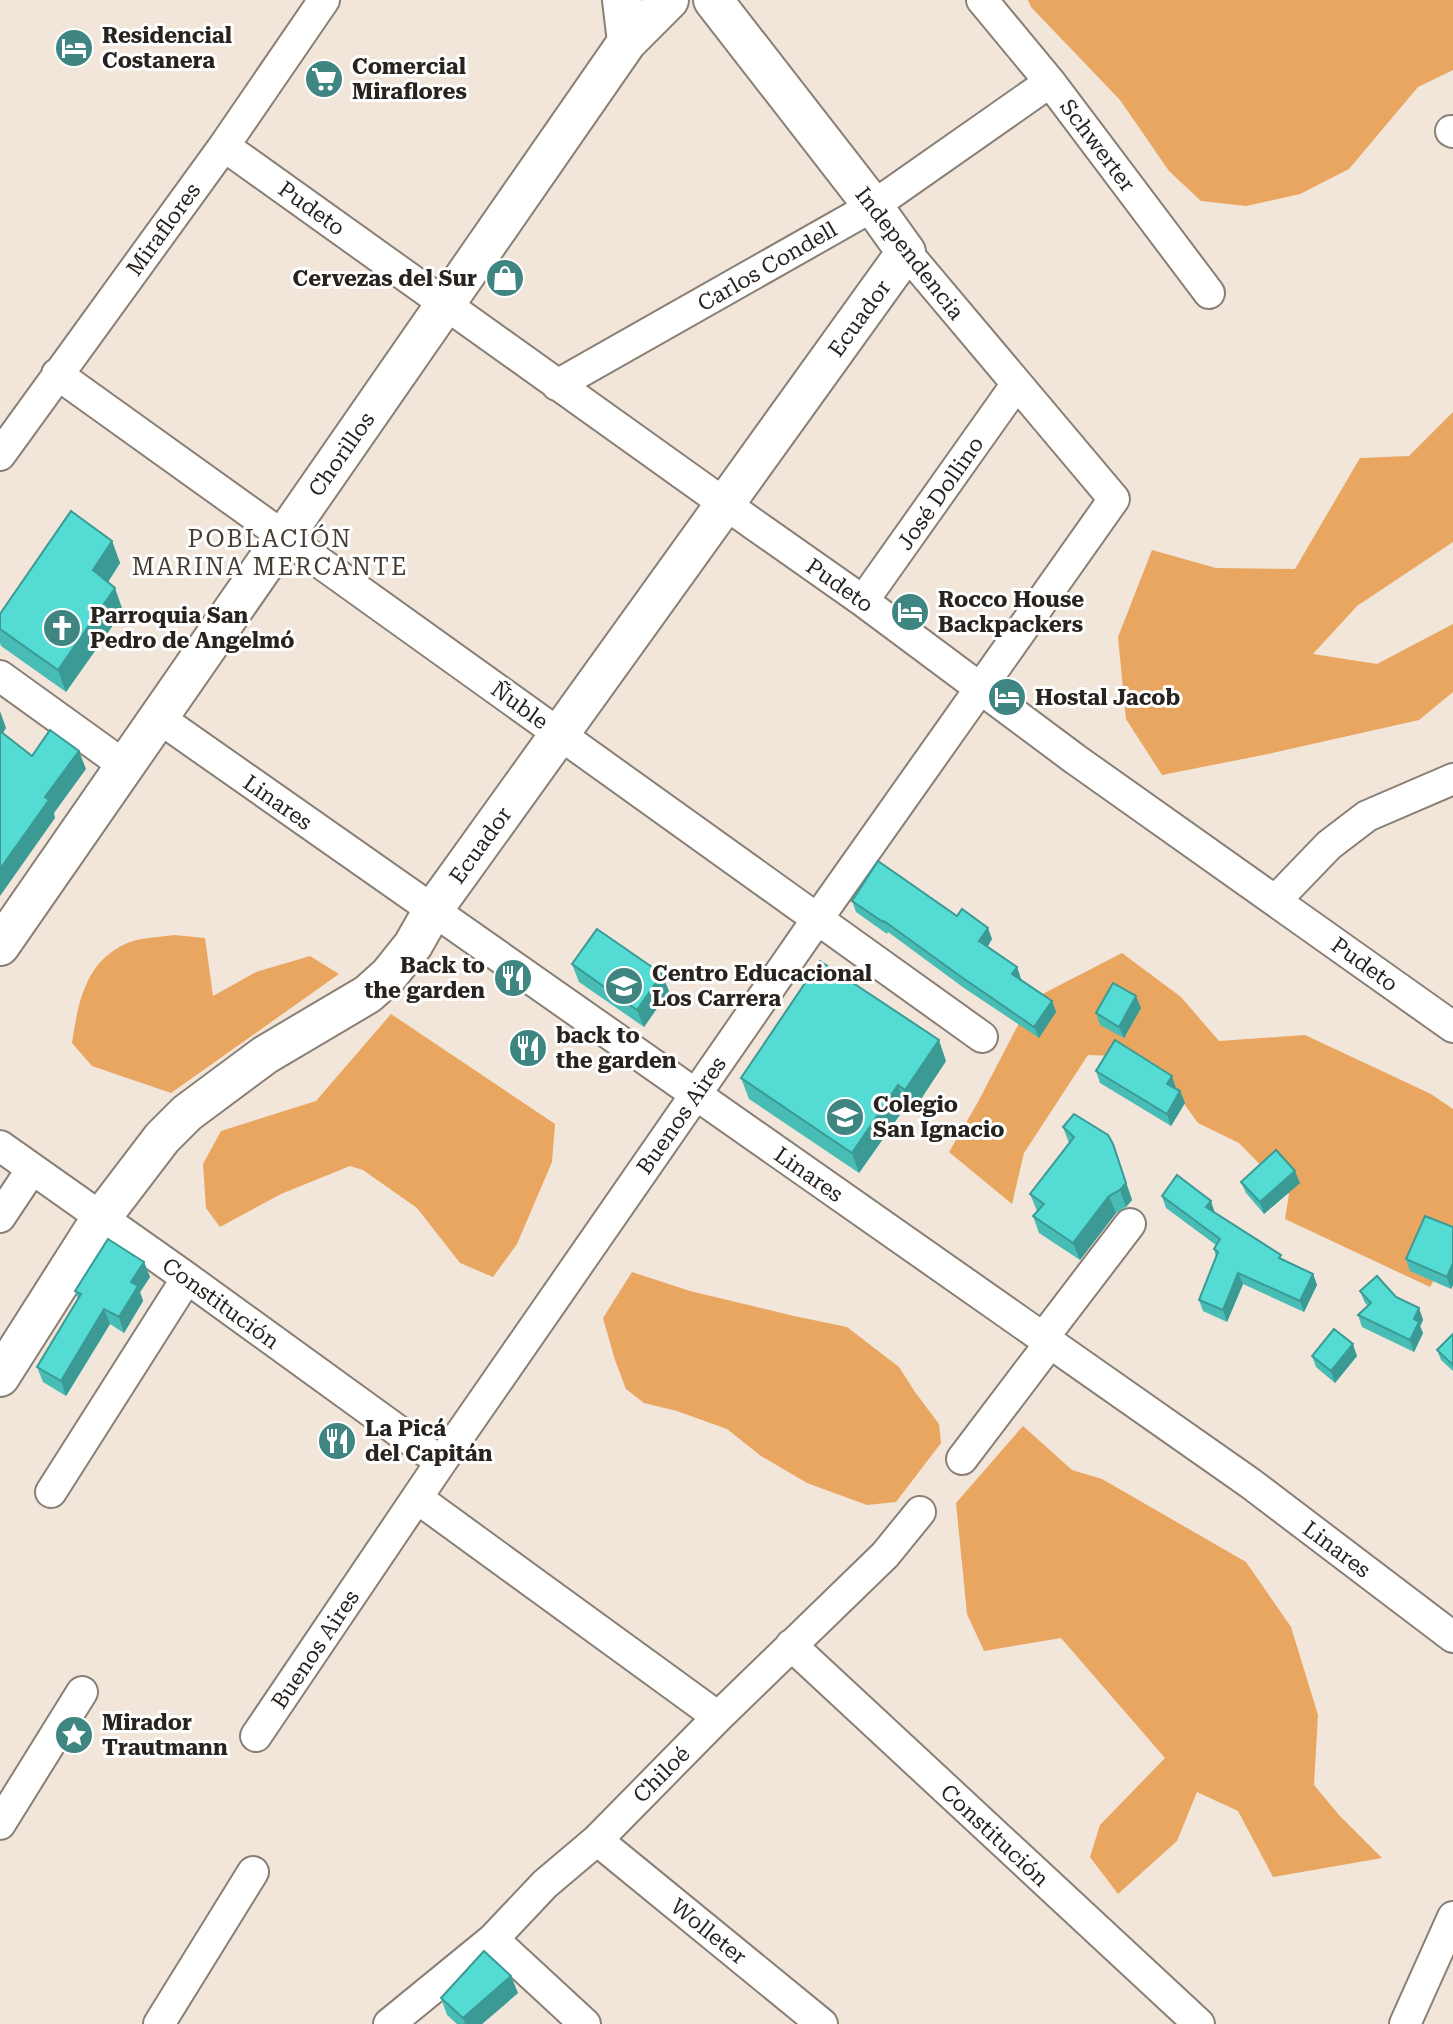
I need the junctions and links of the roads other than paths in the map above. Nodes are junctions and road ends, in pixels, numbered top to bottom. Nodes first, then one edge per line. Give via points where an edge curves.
1 (324, 0) edge
2 (622, 0) edge
3 (669, 0) edge
4 (713, 0) edge
5 (982, 0) edge
6 (627, 42) junction
7 (1050, 82) junction
8 (224, 146) junction
9 (873, 206) junction
10 (906, 252) junction
11 (1209, 293) dead end
12 (445, 303) junction
13 (57, 374) junction
14 (557, 385) junction
15 (1016, 385) junction
16 (0, 455) edge
17 (1114, 499) joint
18 (725, 504) junction
19 (284, 537) junction
20 (863, 601) junction
21 (0, 676) edge
22 (980, 690) junction
23 (159, 718) junction
24 (560, 734) junction
25 (125, 766) junction
26 (1453, 779) edge
27 (1276, 900) junction
28 (433, 910) junction
29 (818, 918) junction
30 (0, 946) edge
31 (1453, 1027) edge
32 (982, 1037) dead end
33 (696, 1094) junction
34 (0, 1146) edge
35 (32, 1169) junction
36 (0, 1217) edge
37 (101, 1218) junction
38 (1130, 1224) dead end
39 (187, 1278) junction
40 (1047, 1341) junction
41 (0, 1377) edge
42 (962, 1459) dead end
43 (441, 1462) junction
44 (51, 1492) dead end
45 (417, 1498) junction
46 (920, 1512) dead end
47 (1453, 1637) edge
48 (791, 1645) junction
49 (82, 1692) dead end
50 (718, 1717) junction
51 (256, 1736) dead end
52 (0, 1824) edge
53 (597, 1840) junction
54 (253, 1872) dead end
55 (1453, 1917) edge
56 (493, 1939) junction
57 (159, 2024) edge
58 (389, 2024) edge
59 (585, 2024) edge
60 (822, 2024) edge
61 (1199, 2024) edge
62 (1405, 2024) edge

1 - 8 street, Miraflores
2 - 6 street
3 - 6 street, Chorillos
4 - 9 street, Independencia
5 - 7 street, Schwerter
6 - 12 street, Chorillos
7 - 9 street, Carlos Condell
7 - 11 street, Schwerter
8 - 12 street, Pudeto
8 - 13 street, Miraflores
9 - 10 street, Independencia
9 - 14 street, Carlos Condell
10 - 15 street, Independencia
10 - 18 street, Ecuador
12 - 14 street, Pudeto
12 - 19 street, Chorillos
13 - 16 street, Miraflores
13 - 19 street, Ñuble
14 - 18 street, Pudeto
15 - 17 street, Independencia
15 - 20 street, José Dollino
17 - 22 street, Buenos Aires
18 - 20 street, Pudeto
18 - 24 street, Ecuador
19 - 23 street, Chorillos
19 - 24 street, Ñuble
20 - 22 street, Pudeto
21 - 25 street
22 - 27 street, Pudeto
22 - 29 street, Buenos Aires
23 - 25 street, Chorillos
23 - 28 street, Linares
24 - 28 street, Ecuador
24 - 29 street, Ñuble
25 - 30 street, Chorillos
26 - 27 street via 1352,827
27 - 31 street, Pudeto
28 - 33 street, Linares
28 - 37 street, Ecuador via 405,955 368,994 265,1055 187,1113
29 - 32 street, Ñuble
29 - 33 street, Buenos Aires
33 - 40 street, Linares
33 - 43 street, Buenos Aires
34 - 35 street, Constitución
35 - 36 street
35 - 37 street, Constitución
37 - 39 street, Constitución
37 - 41 street, Ecuador
38 - 40 street
39 - 43 street, Constitución
39 - 44 street
40 - 42 street
40 - 47 street, Linares via 1250,1483
43 - 45 street, Buenos Aires
45 - 50 street
45 - 51 street, Buenos Aires
46 - 48 street, Chiloé via 885,1555
48 - 50 street, Chiloé
48 - 61 street, Constitución
49 - 52 street
50 - 53 street, Chiloé
53 - 56 street, Chiloé
53 - 60 street, Wolleter
54 - 57 street
55 - 62 street
56 - 58 street, Chiloé
56 - 59 street

